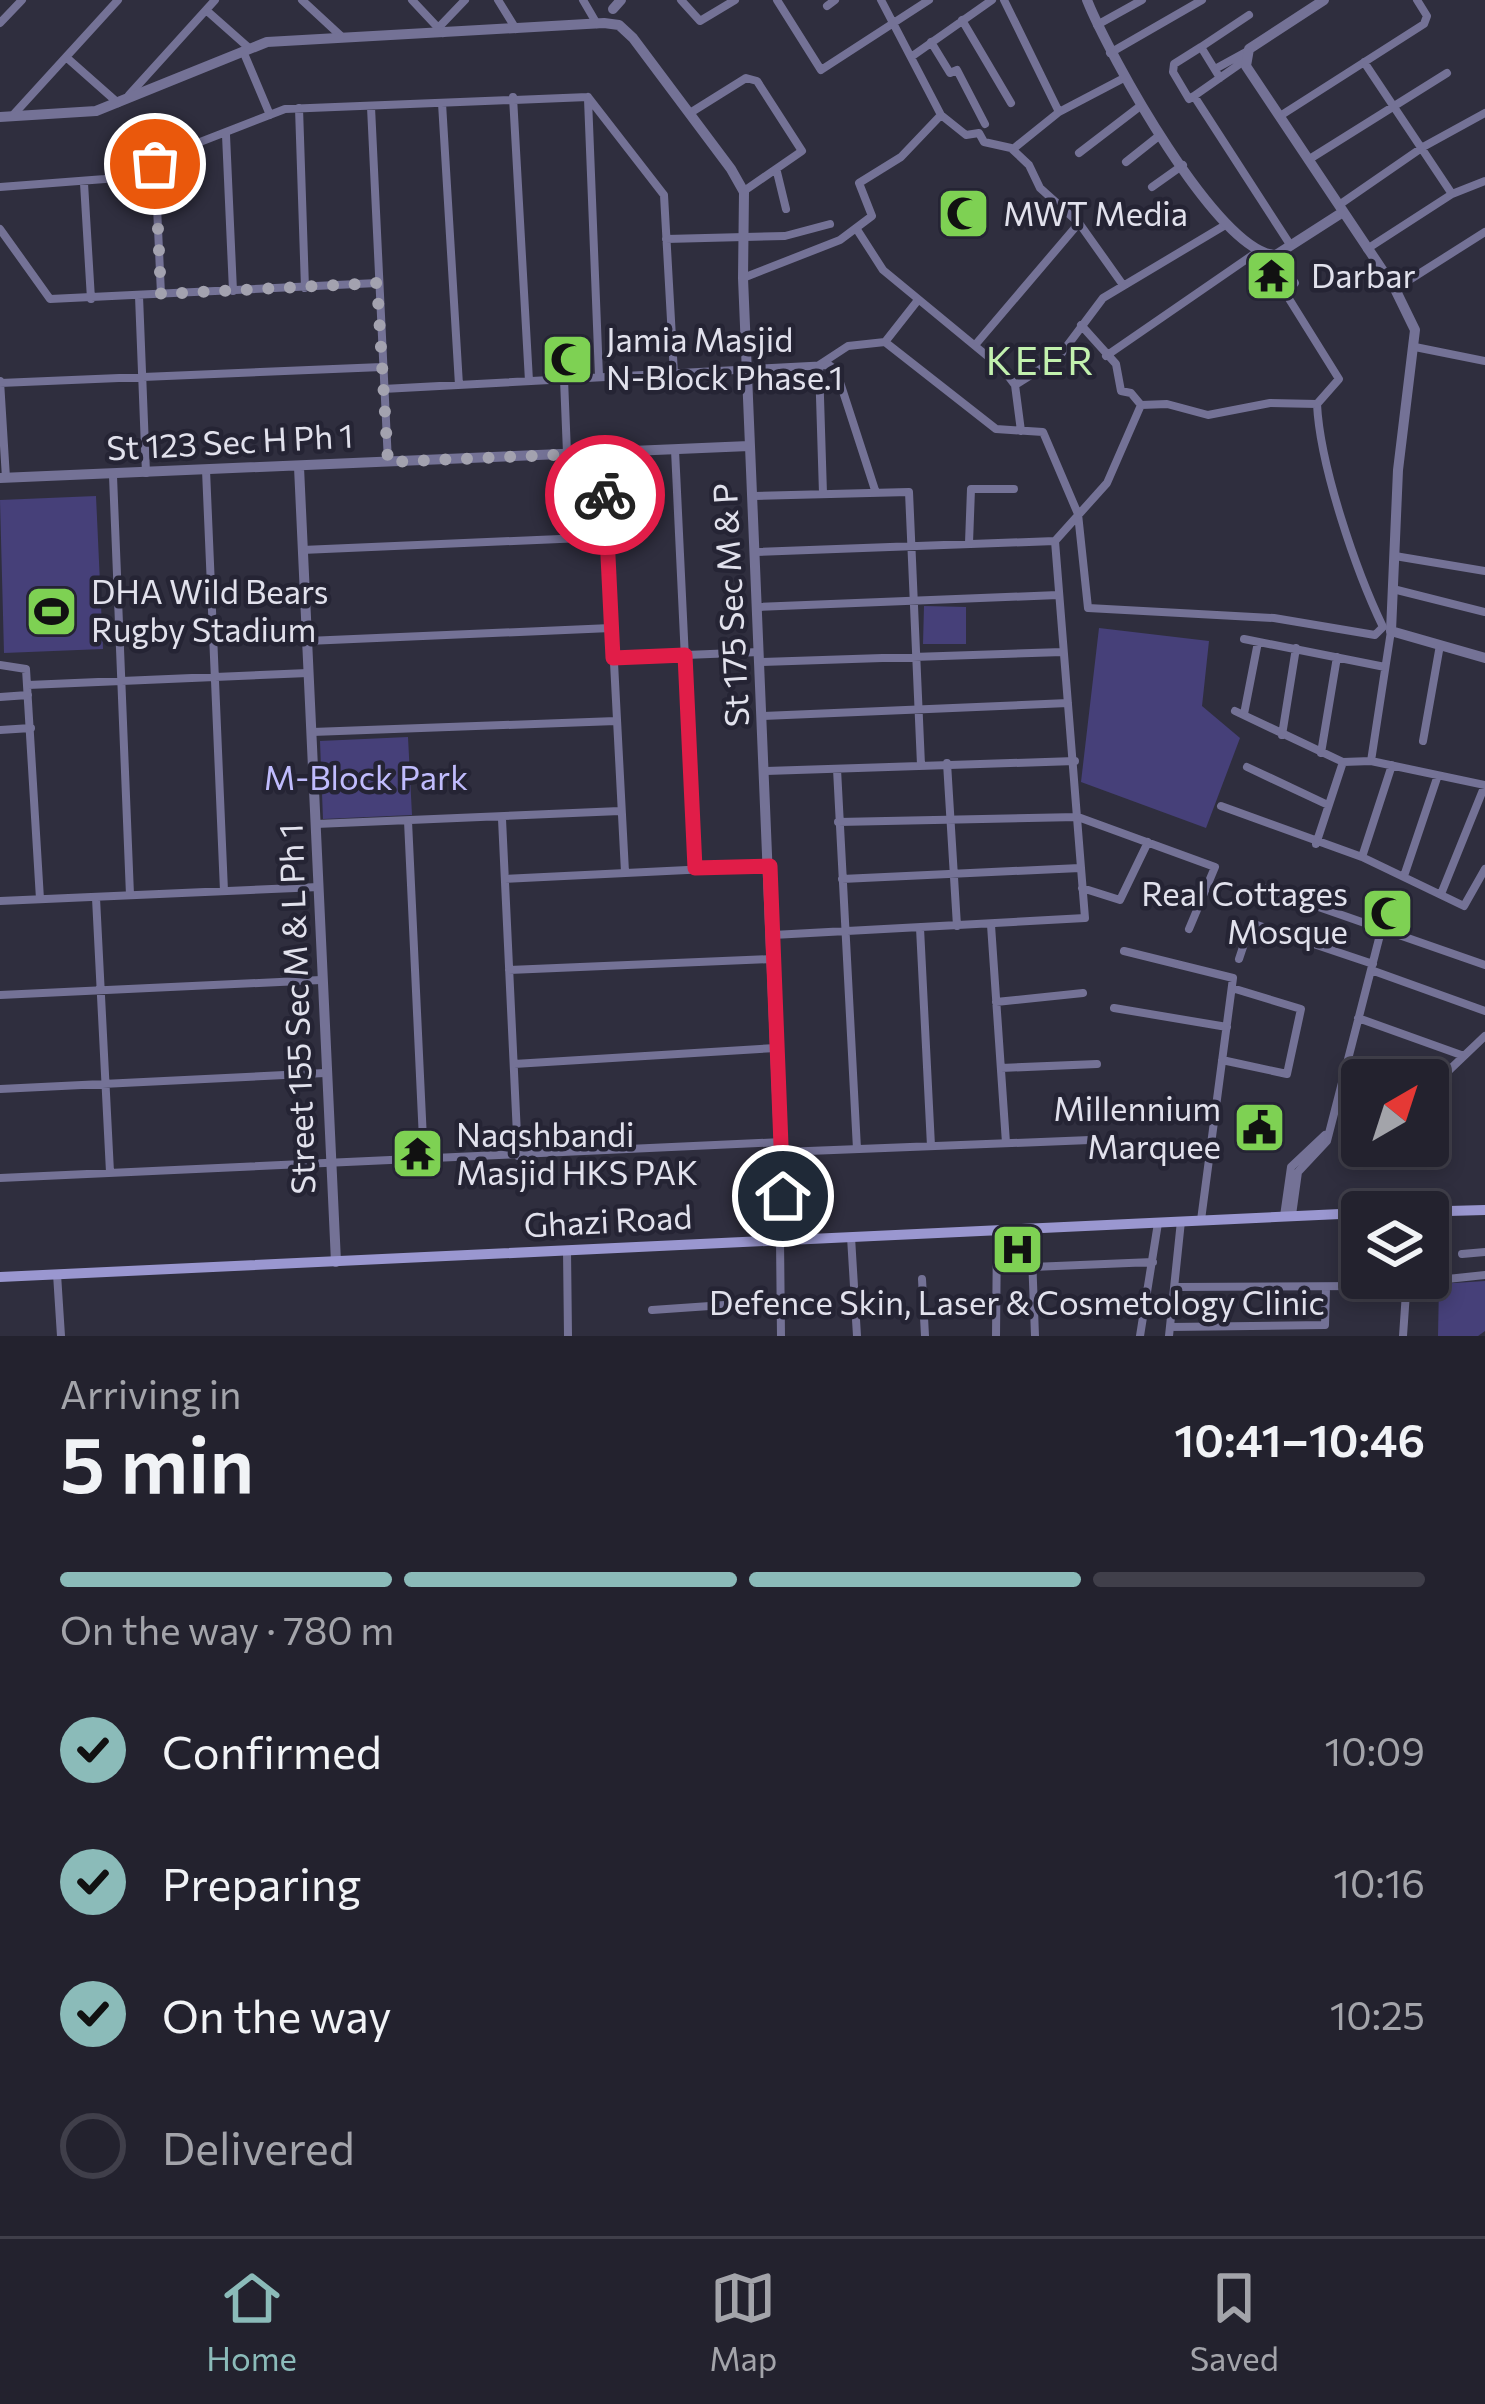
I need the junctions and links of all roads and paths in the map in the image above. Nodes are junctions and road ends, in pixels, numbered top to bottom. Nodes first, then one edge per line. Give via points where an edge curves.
1 (22, 0) edge
2 (118, 0) edge
3 (215, 0) edge
4 (302, 0) edge
5 (412, 0) edge
6 (465, 0) edge
7 (498, 0) edge
8 (583, 0) edge
9 (681, 0) edge
10 (735, 0) edge
11 (778, 0) edge
12 (881, 0) edge
13 (929, 0) edge
14 (992, 0) edge
15 (1004, 0) edge
16 (1087, 0) edge
17 (1142, 0) edge
18 (1202, 0) edge
19 (1324, 0) edge
20 (1417, 0) edge
21 (206, 10) junction
22 (1250, 15) dead end
23 (962, 20) junction
24 (0, 23) edge
25 (601, 23) junction
26 (895, 24) junction
27 (1097, 25) junction
28 (515, 29) junction
29 (442, 30) junction
30 (342, 37) junction
31 (932, 42) junction
32 (1201, 47) junction
33 (246, 50) junction
34 (1110, 53) junction
35 (1245, 56) junction
36 (66, 57) junction
37 (911, 57) junction
38 (1364, 62) junction
39 (1447, 73) dead end
40 (1218, 74) junction
41 (1122, 79) junction
42 (1195, 96) junction
43 (588, 97) junction
44 (513, 98) junction
45 (121, 102) junction
46 (442, 103) junction
47 (1010, 103) dead end
48 (1395, 106) junction
49 (371, 107) junction
50 (1139, 107) junction
51 (299, 109) junction
52 (1059, 112) junction
53 (690, 113) junction
54 (1485, 113) edge
55 (270, 115) junction
56 (941, 116) junction
57 (1280, 116) junction
58 (6, 117) edge
59 (985, 124) dead end
60 (226, 135) junction
61 (1160, 135) junction
62 (1423, 147) junction
63 (1013, 149) junction
64 (1079, 153) dead end
65 (1308, 160) junction
66 (1126, 162) dead end
67 (155, 164) junction
68 (1183, 165) junction
69 (777, 172) junction
70 (1480, 182) edge
71 (85, 183) junction
72 (0, 187) edge
73 (1152, 187) dead end
74 (744, 191) junction
75 (1485, 193) edge
76 (1452, 194) junction
77 (786, 209) dead end
78 (1341, 209) junction
79 (1079, 223) junction
80 (830, 224) dead end
81 (1227, 224) junction
82 (856, 228) junction
83 (0, 230) edge
84 (1485, 232) edge
85 (666, 238) junction
86 (743, 239) junction
87 (1291, 246) junction
88 (1367, 249) junction
89 (1257, 252) junction
90 (1276, 254) junction
91 (743, 278) junction
92 (377, 283) junction
93 (1123, 285) junction
94 (305, 288) junction
95 (1395, 289) junction
96 (233, 291) junction
97 (161, 294) junction
98 (139, 296) junction
99 (91, 298) junction
100 (918, 300) junction
101 (1081, 325) junction
102 (885, 342) junction
103 (976, 344) junction
104 (1415, 347) junction
105 (1106, 356) junction
106 (1485, 361) edge
107 (819, 365) junction
108 (382, 367) junction
109 (748, 368) junction
110 (674, 374) junction
111 (599, 376) junction
112 (142, 377) junction
113 (564, 379) junction
114 (529, 381) junction
115 (0, 382) edge
116 (459, 385) junction
117 (1015, 385) junction
118 (383, 388) junction
119 (1317, 404) junction
120 (1141, 405) junction
121 (1, 425) edge
122 (1021, 431) junction
123 (749, 446) junction
124 (675, 450) junction
125 (567, 453) junction
126 (602, 453) junction
127 (388, 462) junction
128 (299, 467) junction
129 (206, 470) junction
130 (146, 473) junction
131 (113, 476) junction
132 (3, 478) edge
133 (1014, 489) dead end
134 (875, 490) junction
135 (824, 494) junction
136 (754, 496) junction
137 (1078, 514) junction
138 (607, 536) junction
139 (1055, 541) junction
140 (969, 543) junction
141 (910, 545) junction
142 (302, 550) junction
143 (755, 553) junction
144 (1395, 556) junction
145 (1485, 571) edge
146 (1393, 590) junction
147 (1058, 596) junction
148 (912, 601) junction
149 (758, 608) junction
150 (1485, 612) edge
151 (611, 628) junction
152 (1391, 632) junction
153 (1244, 639) dead end
154 (307, 641) junction
155 (1258, 642) junction
156 (1440, 646) junction
157 (1296, 648) junction
158 (1064, 652) junction
159 (685, 655) junction
160 (1337, 656) junction
161 (759, 657) junction
162 (613, 658) junction
163 (915, 658) junction
164 (1485, 658) edge
165 (0, 665) edge
166 (1385, 668) junction
167 (308, 673) junction
168 (213, 678) junction
169 (122, 681) junction
170 (28, 690) junction
171 (0, 697) edge
172 (1068, 703) junction
173 (918, 710) junction
174 (763, 716) junction
175 (616, 722) junction
176 (31, 728) junction
177 (0, 730) edge
178 (312, 732) junction
179 (1282, 735) junction
180 (1423, 741) dead end
181 (1321, 752) junction
182 (1075, 761) junction
183 (1371, 761) junction
184 (1342, 762) junction
185 (921, 764) junction
186 (947, 764) junction
187 (1392, 765) junction
188 (1247, 767) dead end
189 (837, 769) junction
190 (766, 771) junction
191 (1438, 775) junction
192 (1221, 806) dead end
193 (1328, 806) junction
194 (620, 811) junction
195 (1078, 817) junction
196 (952, 818) junction
197 (502, 819) junction
198 (408, 821) junction
199 (838, 822) junction
200 (316, 824) junction
201 (1148, 842) junction
202 (1316, 844) junction
203 (1362, 857) junction
204 (770, 866) junction
205 (695, 868) junction
206 (1080, 868) junction
207 (1485, 869) edge
208 (625, 872) junction
209 (955, 874) junction
210 (1404, 876) junction
211 (506, 879) junction
212 (842, 879) junction
213 (319, 887) junction
214 (1082, 888) junction
215 (1264, 888) dead end
216 (224, 891) junction
217 (1442, 894) junction
218 (130, 895) junction
219 (96, 898) junction
220 (40, 899) junction
221 (0, 901) edge
222 (991, 925) junction
223 (957, 926) junction
224 (920, 928) junction
225 (1382, 928) junction
226 (1189, 929) dead end
227 (845, 931) junction
228 (773, 935) junction
229 (1124, 951) dead end
230 (773, 959) junction
231 (1240, 959) dead end
232 (1485, 965) edge
233 (1372, 967) junction
234 (509, 970) junction
235 (321, 980) junction
236 (1232, 988) junction
237 (101, 990) junction
238 (1083, 993) dead end
239 (0, 995) edge
240 (996, 1002) junction
241 (1114, 1008) dead end
242 (1485, 1012) edge
243 (1358, 1018) junction
244 (1226, 1027) junction
245 (1485, 1036) edge
246 (777, 1048) junction
247 (1464, 1055) junction
248 (1349, 1059) edge
249 (1222, 1060) junction
250 (514, 1064) junction
251 (1097, 1064) dead end
252 (1001, 1068) junction
253 (1449, 1070) edge
254 (325, 1072) junction
255 (107, 1085) junction
256 (1341, 1088) edge
257 (0, 1089) edge
258 (1090, 1140) dead end
259 (1006, 1143) junction
260 (931, 1146) junction
261 (782, 1147) junction
262 (857, 1149) junction
263 (518, 1156) junction
264 (424, 1162) junction
265 (330, 1165) junction
266 (110, 1172) junction
267 (0, 1178) edge
268 (1485, 1210) edge
269 (1449, 1211) edge
270 (1341, 1215) edge
271 (1288, 1216) junction
272 (1201, 1220) junction
273 (1180, 1221) junction
274 (1159, 1223) junction
275 (997, 1229) junction
276 (1030, 1229) junction
277 (851, 1236) junction
278 (782, 1239) junction
279 (567, 1250) junction
280 (1485, 1252) edge
281 (1462, 1254) dead end
282 (336, 1262) junction
283 (1153, 1262) junction
284 (1032, 1267) junction
285 (57, 1274) junction
286 (1485, 1275) edge
287 (0, 1277) edge
288 (1449, 1279) edge
289 (922, 1280) dead end
290 (1177, 1287) junction
291 (1341, 1287) edge
292 (1326, 1288) junction
293 (1406, 1299) edge
294 (781, 1301) junction
295 (652, 1310) dead end
296 (1259, 1324) junction
297 (1300, 1330) edge
298 (1210, 1331) edge
299 (1169, 1332) edge
300 (61, 1336) edge
301 (568, 1336) edge
302 (781, 1336) edge
303 (857, 1336) edge
304 (925, 1336) edge
305 (996, 1336) edge
306 (1035, 1336) edge
307 (1140, 1336) edge
308 (1258, 1336) edge
309 (1403, 1336) edge

1 - 24 street
2 - 36 street
3 - 21 street
4 - 30 street
5 - 29 street
6 - 29 street
7 - 28 street
8 - 25 street
9 - 10 street via 700,21
11 - 26 street via 821,70
12 - 26 street
13 - 26 street
14 - 23 street
15 - 52 street
16 - 27 street
17 - 27 street
18 - 34 street
19 - 35 street
20 - 38 street via 1427,21
21 - 33 street
21 - 45 street
22 - 32 street
23 - 31 street
23 - 47 street
25 - 28 street
25 - 53 street via 633,38
26 - 37 street
27 - 34 street
28 - 29 street
29 - 30 street
30 - 33 street
31 - 37 street
31 - 59 street
32 - 40 street
32 - 42 street via 1173,72 1189,99
33 - 45 street
33 - 55 street
34 - 41 street
35 - 40 street
35 - 57 street
36 - 45 street
36 - 58 street
37 - 56 street
38 - 48 street
38 - 57 street
39 - 48 street
40 - 42 street
41 - 50 street
41 - 52 street
42 - 87 street
43 - 44 street
43 - 85 street via 664,195
43 - 111 street
44 - 46 street
44 - 114 street
45 - 58 street
46 - 49 street
46 - 116 street
48 - 62 street
48 - 65 street
49 - 51 street
49 - 92 street
50 - 61 street
50 - 64 street
51 - 55 street
51 - 94 street
52 - 63 street
53 - 69 street via 754,79 801,146
53 - 74 street
54 - 62 street
55 - 60 street
56 - 63 street via 966,135
56 - 82 street via 901,157 860,183 872,216
57 - 65 street
60 - 67 street
60 - 96 street
61 - 66 street
61 - 68 street
62 - 76 street
62 - 78 street
63 - 79 street
65 - 78 street
67 - 71 street
67 - 97 street
68 - 73 street
68 - 81 street
69 - 74 street
69 - 77 street
70 - 75 street
70 - 76 street
71 - 72 street
71 - 99 street
74 - 86 street, St 175 Sec M & P
76 - 88 street
78 - 87 street
78 - 88 street
79 - 93 street
79 - 103 street
80 - 86 street
81 - 89 street
81 - 93 street
82 - 91 street
82 - 100 street via 883,270
83 - 99 street via 50,299
84 - 95 street
85 - 86 street
85 - 110 street
86 - 91 street, St 175 Sec M & P
87 - 90 street
88 - 95 street
89 - 90 street
89 - 105 street
90 - 119 street via 1295,283 1286,294 1339,379
91 - 109 street, St 175 Sec M & P
92 - 94 street
92 - 108 street
93 - 101 street
94 - 96 street
95 - 104 street
96 - 97 street
97 - 98 street
98 - 99 street
98 - 112 street
100 - 102 street
100 - 103 street
101 - 105 street
101 - 117 street via 1058,358
102 - 107 street via 848,346
102 - 122 street via 996,430
103 - 117 street
104 - 106 street
104 - 144 street
105 - 120 street via 1121,375 1121,392
107 - 109 street
107 - 134 street via 836,370
107 - 135 street
108 - 112 street
108 - 118 street
109 - 110 street
109 - 123 street, St 175 Sec M & P
110 - 111 street
111 - 113 street
112 - 115 street
112 - 130 street
113 - 114 street
113 - 125 street
114 - 116 street
115 - 121 street
116 - 118 street
117 - 122 street
118 - 127 street
119 - 120 street via 1208,415
119 - 137 street via 1319,438 1383,627 1375,635 1274,618 1088,608
120 - 137 street via 1119,462
121 - 132 street
122 - 137 street via 1043,432
123 - 124 street, St 123 Sec H Ph 1
123 - 136 street, St 175 Sec M & P
124 - 126 street, St 123 Sec H Ph 1
124 - 159 street
125 - 126 street, St 123 Sec H Ph 1
125 - 127 street, St 123 Sec H Ph 1
126 - 138 street
127 - 128 street, St 123 Sec H Ph 1
128 - 129 street, St 123 Sec H Ph 1
128 - 142 street, Street 155 Sec M & L Ph 1
129 - 130 street, St 123 Sec H Ph 1
129 - 168 street
130 - 131 street, St 123 Sec H Ph 1
131 - 132 street, St 123 Sec H Ph 1
131 - 169 street
133 - 140 street via 970,489
134 - 135 street
134 - 141 street via 909,493
135 - 136 street
136 - 143 street, St 175 Sec M & P
137 - 139 street
138 - 142 street
138 - 151 street
139 - 140 street
139 - 147 street
140 - 141 street
141 - 143 street
141 - 148 street
142 - 154 street, Street 155 Sec M & L Ph 1
143 - 149 street, St 175 Sec M & P
144 - 145 street
144 - 146 street
146 - 150 street
146 - 152 street
147 - 148 street
147 - 158 street
148 - 149 street
148 - 163 street
149 - 161 street, St 175 Sec M & P
151 - 154 street
151 - 162 street
152 - 156 street
152 - 166 street
153 - 155 street
154 - 167 street, Street 155 Sec M & L Ph 1
155 - 157 street
155 - 179 street via 1239,712
156 - 164 street
156 - 180 street
157 - 160 street
157 - 179 street
158 - 163 street
158 - 172 street
159 - 161 street
159 - 162 street
159 - 205 street
160 - 166 street
160 - 181 street
161 - 163 street
161 - 174 street, St 175 Sec M & P
162 - 175 street
163 - 173 street
165 - 170 street via 26,669
166 - 183 street
167 - 168 street
167 - 178 street, Street 155 Sec M & L Ph 1
168 - 169 street
168 - 216 street
169 - 170 street
169 - 218 street
170 - 171 street
170 - 176 street
172 - 173 street
172 - 182 street
173 - 174 street
173 - 185 street
174 - 190 street, St 175 Sec M & P
175 - 178 street
175 - 194 street
176 - 177 street
176 - 220 street
178 - 200 street, Street 155 Sec M & L Ph 1
179 - 181 street
181 - 184 street
182 - 186 street
182 - 195 street
183 - 184 street
183 - 187 street
184 - 193 street
185 - 186 street
185 - 189 street
186 - 196 street
187 - 191 street
187 - 203 street
188 - 193 street
189 - 190 street
189 - 199 street
190 - 204 street, St 175 Sec M & P
191 - 210 street
191 - 217 street via 1485,785
192 - 202 street
193 - 202 street
194 - 197 street
194 - 208 street
195 - 196 street
195 - 201 street
195 - 206 street
196 - 199 street
196 - 209 street
197 - 198 street
197 - 211 street
198 - 200 street
198 - 264 street
199 - 212 street
200 - 213 street, Street 155 Sec M & L Ph 1
201 - 214 street via 1120,900
201 - 226 street via 1215,867
202 - 203 street
203 - 210 street
204 - 205 street
204 - 228 street, St 175 Sec M & P
205 - 208 street
206 - 209 street
206 - 214 street
207 - 217 street via 1465,906
208 - 211 street
209 - 212 street
209 - 223 street
210 - 217 street
211 - 234 street
212 - 227 street
213 - 216 street
213 - 235 street, Street 155 Sec M & L Ph 1
214 - 222 street via 1085,918
215 - 225 street
216 - 218 street
218 - 219 street
219 - 220 street
219 - 237 street
220 - 221 street
222 - 223 street
222 - 240 street
223 - 224 street
224 - 227 street
224 - 260 street
225 - 232 street
225 - 233 street
227 - 228 street
227 - 262 street
228 - 230 street, St 175 Sec M & P
229 - 236 street via 1233,979
230 - 234 street
230 - 246 street, St 175 Sec M & P
231 - 233 street via 1251,922
233 - 242 street
233 - 243 street
234 - 250 street
235 - 237 street
235 - 254 street, Street 155 Sec M & L Ph 1
236 - 244 street
236 - 249 street via 1301,1009 1287,1074
237 - 239 street
237 - 255 street
238 - 240 street
240 - 252 street
241 - 244 street
243 - 247 street
243 - 248 street
244 - 249 street
245 - 247 street
246 - 250 street
246 - 261 street, St 175 Sec M & P
247 - 253 street
249 - 272 street
250 - 263 street
251 - 252 street
252 - 259 street
254 - 255 street
254 - 265 street, Street 155 Sec M & L Ph 1
255 - 257 street
255 - 266 street
256 - 271 street via 1327,1134 1292,1167
258 - 259 street
259 - 260 street
260 - 262 street
261 - 262 street
261 - 263 street
261 - 278 street, St 175 Sec M & P
263 - 264 street
264 - 265 street
265 - 266 street
265 - 282 street, Street 155 Sec M & L Ph 1
266 - 267 street
268 - 269 main road
270 - 271 main road, Ghazi Road
271 - 272 main road, Ghazi Road
272 - 273 main road, Ghazi Road
273 - 274 main road, Ghazi Road
273 - 290 street
274 - 276 main road, Ghazi Road
274 - 283 street
275 - 276 main road, Ghazi Road
275 - 277 main road, Ghazi Road
275 - 305 street
276 - 284 street
277 - 278 main road, Ghazi Road
277 - 303 street
278 - 279 main road, Ghazi Road
278 - 294 street
279 - 282 main road, Ghazi Road
279 - 301 street
280 - 281 street
282 - 285 main road, Ghazi Road
283 - 284 street
283 - 307 street
284 - 306 street
285 - 287 main road, Ghazi Road
285 - 300 street
286 - 288 street
289 - 304 street
290 - 292 street
290 - 299 street
291 - 292 street
292 - 297 street via 1325,1325
293 - 309 street
294 - 295 street
294 - 302 street
296 - 297 street
296 - 298 street
296 - 308 street
298 - 299 street

